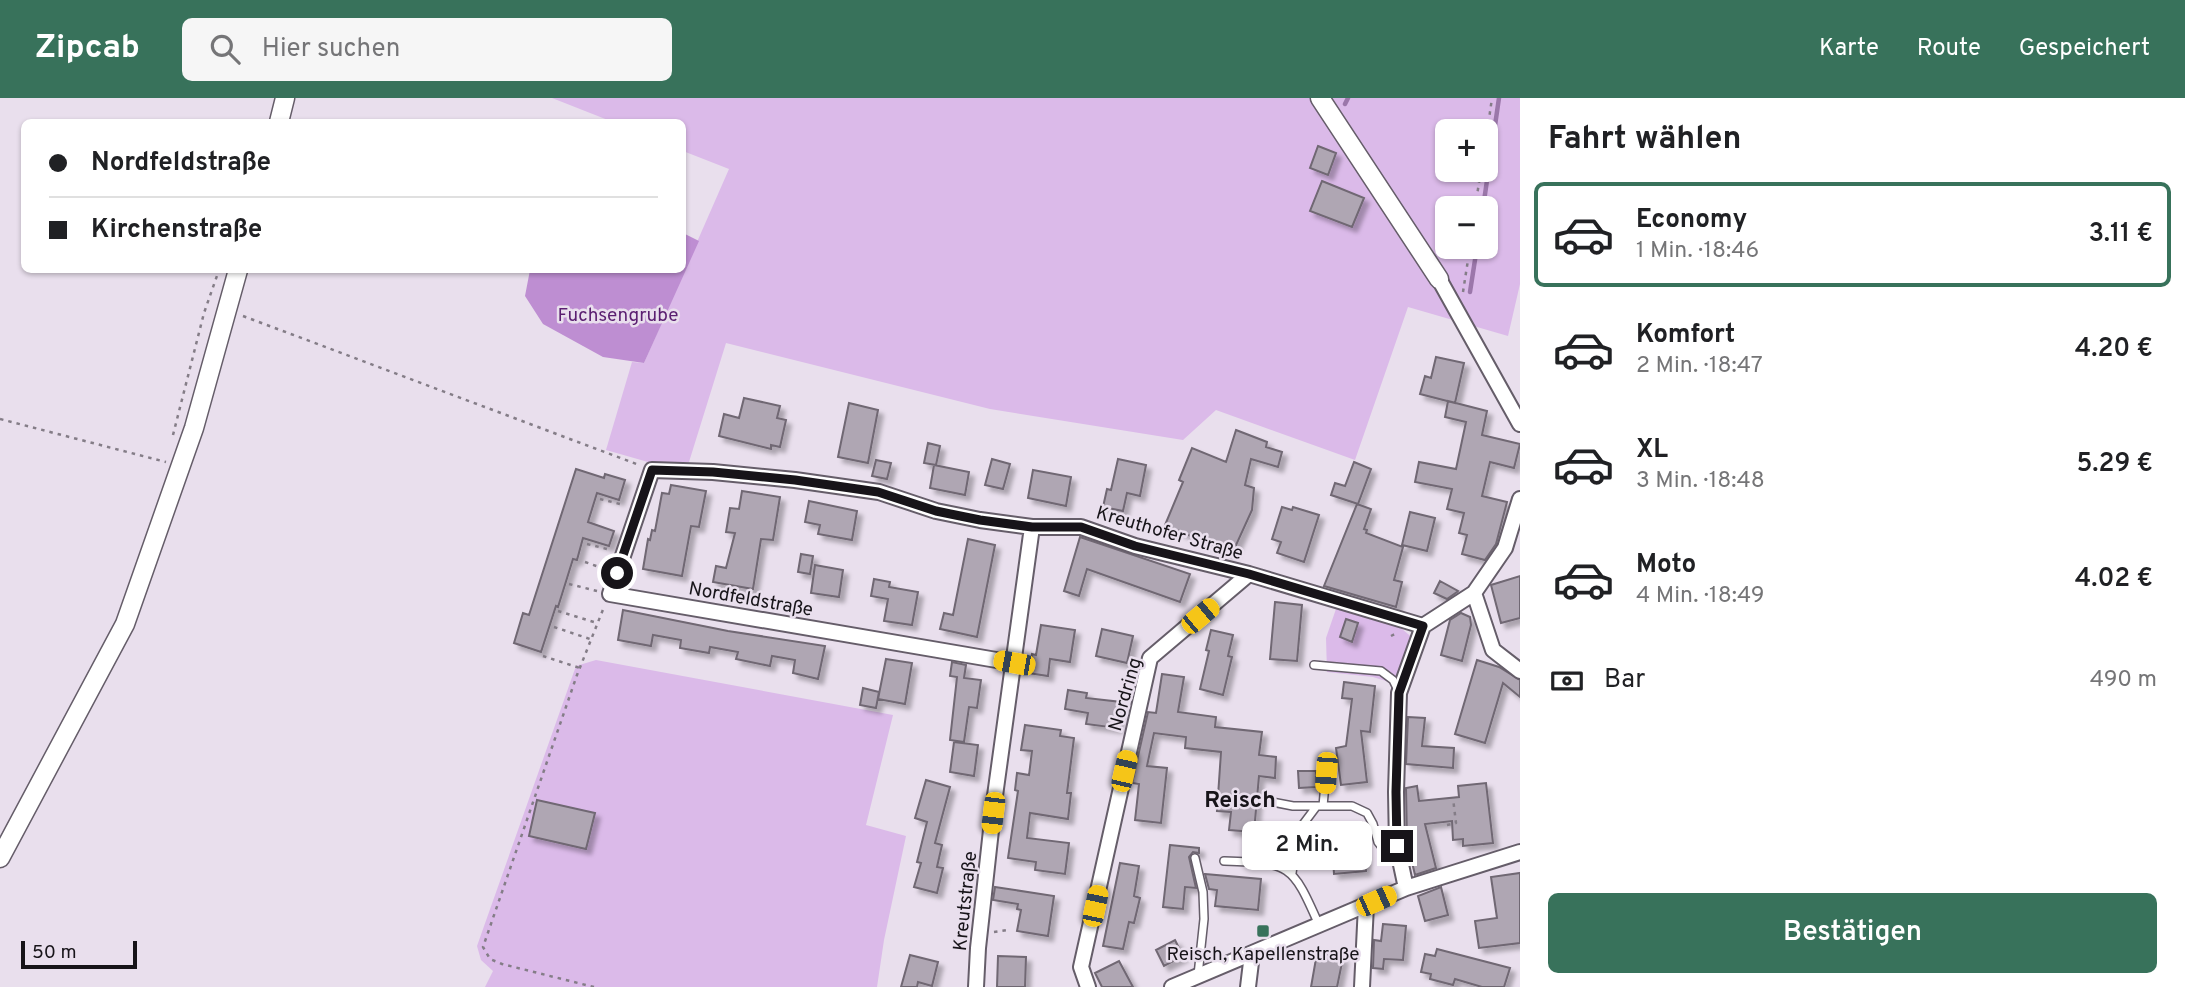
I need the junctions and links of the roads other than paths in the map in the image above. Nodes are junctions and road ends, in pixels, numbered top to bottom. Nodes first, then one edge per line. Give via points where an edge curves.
1 (285, 98) edge
2 (1320, 98) edge
3 (280, 119) edge
4 (237, 273) edge
5 (1439, 279) joint
6 (1520, 424) edge
7 (1520, 499) edge
8 (1032, 527) junction
9 (1249, 574) junction
10 (1474, 593) junction
11 (610, 594) joint
12 (1423, 626) junction
13 (1014, 663) junction
14 (1314, 665) dead end
15 (1520, 671) edge
16 (1399, 693) junction
17 (1331, 762) dead end
18 (1262, 800) dead end
19 (1320, 806) junction
20 (1520, 852) edge
21 (1332, 853) dead end
22 (1293, 856) junction
23 (0, 858) edge
24 (1195, 858) dead end
25 (1400, 860) junction
26 (1224, 861) dead end
27 (1292, 873) junction
28 (1406, 887) junction
29 (1366, 905) junction
30 (1320, 926) junction
31 (1252, 954) junction
32 (1201, 979) edge
33 (976, 987) edge
34 (1088, 987) edge
35 (1172, 987) edge
36 (1248, 987) edge
37 (1362, 987) edge

1 - 3 street
2 - 5 street
4 - 23 street via 194,428 125,624
5 - 6 street
7 - 10 street via 1505,548
8 - 9 street, Kreuthofer Straße via 1081,527 1135,546
8 - 11 street, Kreuthofer Straße via 936,511 865,490 713,472 652,470
8 - 13 street, Kreutstraße
9 - 12 street, Kreuthofer Straße
9 - 34 street, Nordring via 1150,659 1081,967
10 - 12 street
10 - 15 street via 1493,650
11 - 13 street, Nordfeldstraße
12 - 16 street
13 - 33 street, Kreutstraße via 994,803
14 - 16 lane via 1381,671 1393,680
16 - 25 street via 1396,792
17 - 19 lane
18 - 19 lane
19 - 22 lane via 1298,831
19 - 25 lane via 1352,806 1367,813 1378,842
20 - 28 street
21 - 22 lane
22 - 27 lane
24 - 32 lane via 1203,892
25 - 28 street
26 - 27 lane via 1271,863
27 - 30 lane
28 - 29 street
29 - 30 street
29 - 37 street
30 - 31 street
31 - 32 street
31 - 36 street
32 - 35 street

